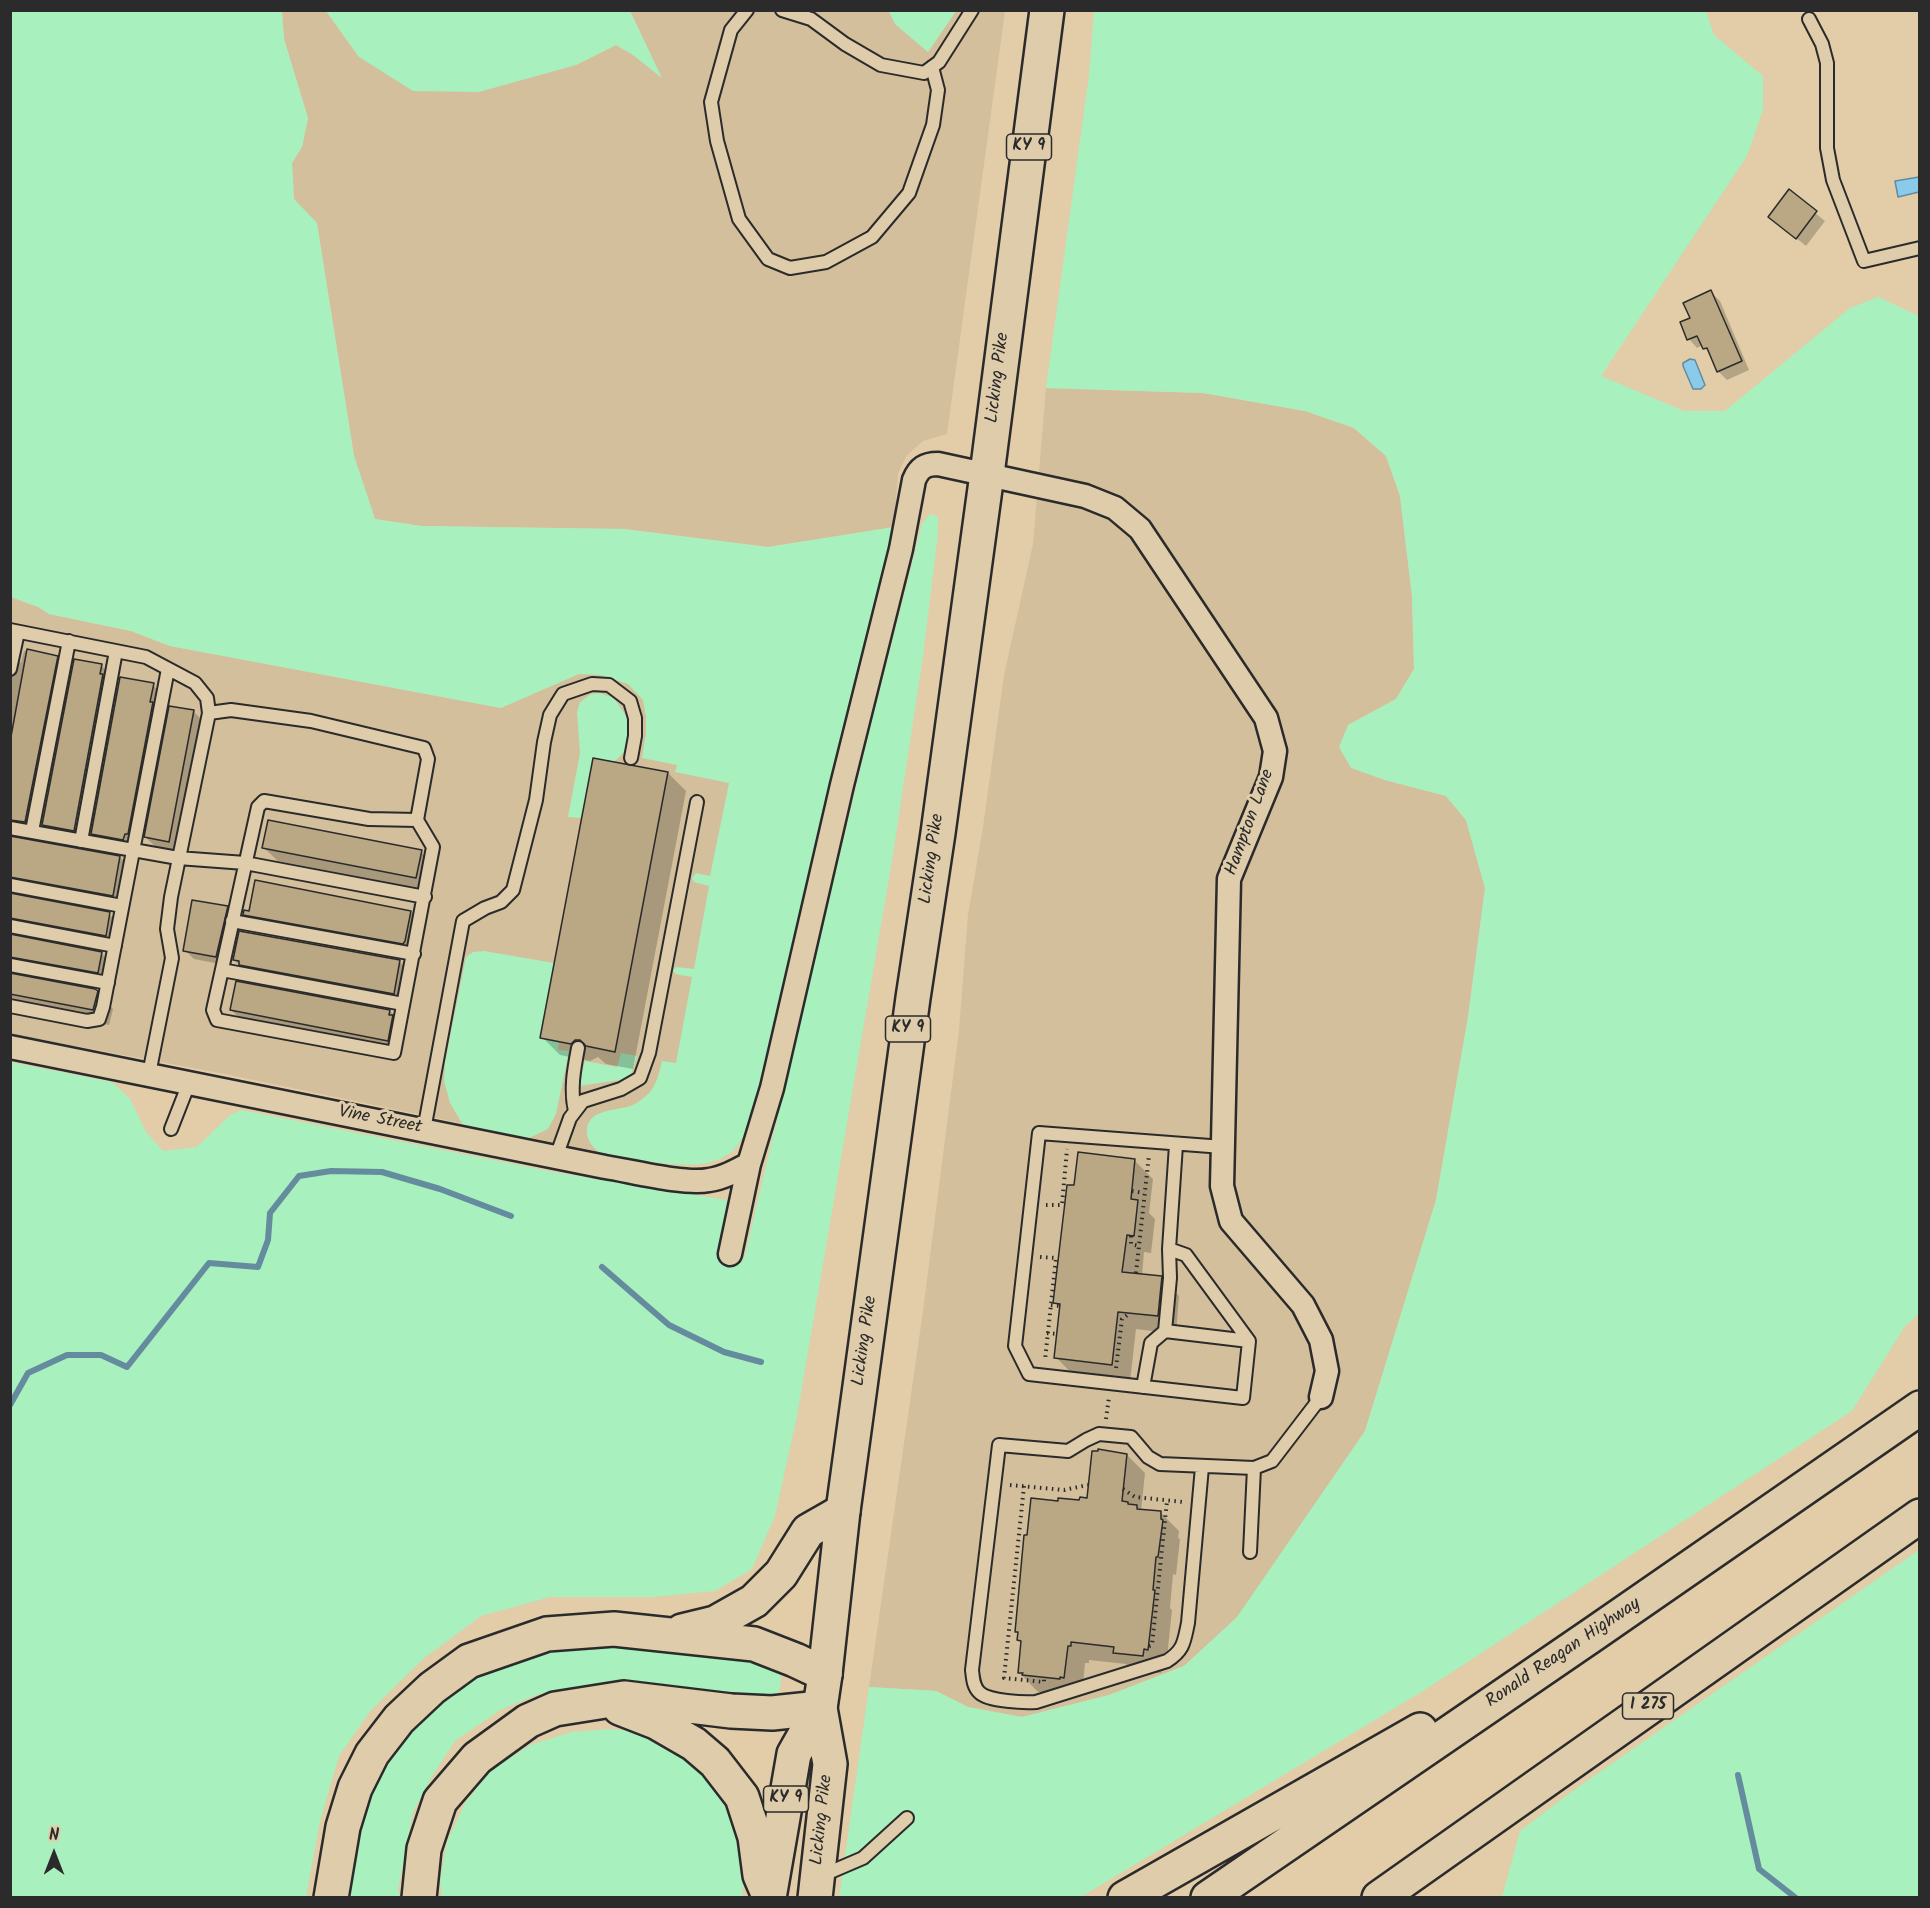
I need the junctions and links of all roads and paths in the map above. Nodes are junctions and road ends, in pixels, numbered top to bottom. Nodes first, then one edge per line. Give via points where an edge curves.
1 (747, 10) edge
2 (782, 10) edge
3 (972, 10) edge
4 (1047, 10) edge
5 (1809, 19) dead end
6 (932, 67) junction
7 (1920, 248) edge
8 (987, 474) junction
9 (14, 631) edge
10 (69, 641) junction
11 (116, 651) junction
12 (10, 669) edge
13 (168, 669) junction
14 (209, 713) junction
15 (631, 758) dead end
16 (698, 802) dead end
17 (417, 820) junction
18 (10, 828) edge
19 (32, 831) junction
20 (81, 840) junction
21 (133, 850) junction
22 (178, 858) junction
23 (245, 863) junction
24 (10, 885) edge
25 (425, 897) junction
26 (122, 906) junction
27 (232, 921) junction
28 (10, 926) edge
29 (115, 946) junction
30 (414, 954) junction
31 (10, 965) edge
32 (222, 970) junction
33 (108, 983) junction
34 (404, 1004) junction
35 (10, 1006) edge
36 (10, 1047) edge
37 (578, 1048) dead end
38 (149, 1074) junction
39 (189, 1083) junction
40 (575, 1111) junction
41 (171, 1129) dead end
42 (424, 1130) junction
43 (1176, 1144) junction
44 (1068, 1146) dead end
45 (1223, 1147) junction
46 (1149, 1155) dead end
47 (556, 1157) junction
48 (749, 1164) junction
49 (1132, 1191) dead end
50 (1144, 1193) junction
51 (1045, 1214) dead end
52 (1131, 1236) dead end
53 (1139, 1245) junction
54 (1041, 1246) dead end
55 (1169, 1249) junction
56 (730, 1254) dead end
57 (1136, 1273) dead end
58 (1051, 1305) junction
59 (1060, 1306) dead end
60 (1130, 1313) dead end
61 (1166, 1330) junction
62 (1047, 1333) junction
63 (1057, 1334) dead end
64 (1249, 1341) junction
65 (1056, 1362) dead end
66 (1116, 1369) dead end
67 (1110, 1383) junction
68 (1143, 1387) junction
69 (1321, 1397) joint
70 (1920, 1408) edge
71 (1105, 1435) junction
72 (1202, 1467) junction
73 (1254, 1468) junction
74 (995, 1484) junction
75 (1088, 1485) dead end
76 (1024, 1486) junction
77 (1123, 1489) dead end
78 (1167, 1501) junction
79 (1199, 1503) junction
80 (843, 1511) junction
81 (1920, 1516) edge
82 (1251, 1552) dead end
83 (1594, 1633) junction
84 (665, 1634) junction
85 (1149, 1646) dead end
86 (825, 1674) junction
87 (1044, 1678) dead end
88 (609, 1701) junction
89 (820, 1708) junction
90 (907, 1818) dead end
91 (816, 1887) edge
92 (769, 1897) edge
93 (331, 1898) edge
94 (419, 1898) edge
95 (1125, 1898) edge
96 (1208, 1898) edge
97 (1379, 1898) edge

1 - 6 lane via 731,30 711,102 739,219 768,259 790,268 826,262 872,237 909,193 933,124 938,90
2 - 6 lane via 811,19 881,65 924,72
3 - 6 lane
4 - 8 main road, Licking Pike / KY 9
5 - 7 lane via 1827,63 1827,148 1833,180 1864,261
8 - 45 street, Hampton Lane via 1084,496 1115,508 1140,529 1266,718 1275,751 1270,777 1228,879
8 - 48 street, Hampton Lane via 930,464 919,470 914,480 901,549 772,1088
8 - 80 main road, Licking Pike / KY 9
9 - 10 lane
9 - 12 lane
10 - 11 lane
10 - 19 lane
11 - 13 lane via 146,657
11 - 20 lane
13 - 14 lane via 195,683 207,698
13 - 21 lane
14 - 17 lane via 231,710 311,722 423,748 428,759
14 - 22 lane
15 - 42 lane via 635,718 630,701 609,685 592,684 563,694 550,715 536,800 513,890 501,902 463,921
16 - 40 lane via 649,1053 640,1078 621,1089 583,1101
17 - 23 lane via 369,819 264,801 258,807
17 - 25 lane via 433,847
18 - 19 lane
19 - 20 lane
20 - 21 lane
21 - 22 lane
21 - 26 lane
22 - 23 lane
22 - 38 lane via 167,929 172,958
23 - 25 lane
23 - 27 lane
24 - 26 lane
25 - 30 lane
26 - 29 lane
27 - 30 lane
27 - 32 lane
28 - 29 lane
29 - 33 lane
30 - 34 lane
31 - 33 lane
32 - 34 lane
32 - 34 lane via 213,1010 217,1020 394,1053
33 - 35 lane via 99,1019 87,1021
36 - 38 street, Vine Street
37 - 40 lane via 573,1081
38 - 39 street, Vine Street
39 - 41 lane
39 - 42 street, Vine Street
40 - 47 lane
42 - 47 street, Vine Street
43 - 45 lane
43 - 55 lane
43 - 67 lane via 1039,1133 1015,1346 1029,1374
44 - 51 path via 1062,1205 1046,1203
45 - 69 street, Hampton Lane via 1222,1186 1231,1221 1303,1305 1321,1340 1327,1371
46 - 50 path
47 - 48 street, Vine Street via 708,1181
48 - 56 street
49 - 50 path
50 - 53 path
52 - 53 path via 1131,1244
53 - 57 path
54 - 58 path via 1040,1257 1057,1258
55 - 61 lane
55 - 64 lane via 1186,1255
58 - 59 path
58 - 62 path
60 - 66 path via 1122,1319
61 - 64 lane
61 - 68 lane via 1151,1343
62 - 63 path
62 - 65 path via 1044,1361
64 - 68 lane via 1243,1398
67 - 68 lane
67 - 71 path
69 - 73 lane via 1272,1461
70 - 83 main road, Ronald Reagan Highway
71 - 72 lane via 1131,1437 1148,1457 1160,1464
71 - 74 lane via 1099,1434 1068,1451 999,1445
72 - 73 lane
72 - 79 lane
73 - 82 lane
74 - 76 path
74 - 79 lane via 973,1683 980,1693 992,1698 1029,1702 1167,1661 1179,1653 1188,1623
75 - 76 path via 1064,1490
76 - 87 path via 1004,1678 1044,1682
77 - 78 path via 1136,1497
78 - 79 path
78 - 85 path
80 - 84 main road via 808,1532 781,1575 754,1600 715,1623
80 - 86 main road, Licking Pike / KY 9
81 - 97 main road, I 275
83 - 95 main road
83 - 96 main road, Ronald Reagan Highway
84 - 86 main road via 754,1644
84 - 93 main road via 614,1629 548,1634 469,1661 432,1688 399,1719 372,1754 355,1788 343,1827
86 - 89 main road, Licking Pike / KY 9
88 - 89 main road via 624,1698 772,1713
88 - 92 main road via 656,1722 694,1744 715,1762 742,1797
88 - 94 main road via 555,1710 528,1721 477,1758 440,1801 424,1849
89 - 91 main road, Licking Pike / KY 9 via 830,1764
89 - 92 main road, Licking Pike / KY 9 via 794,1754
90 - 91 lane via 863,1858

